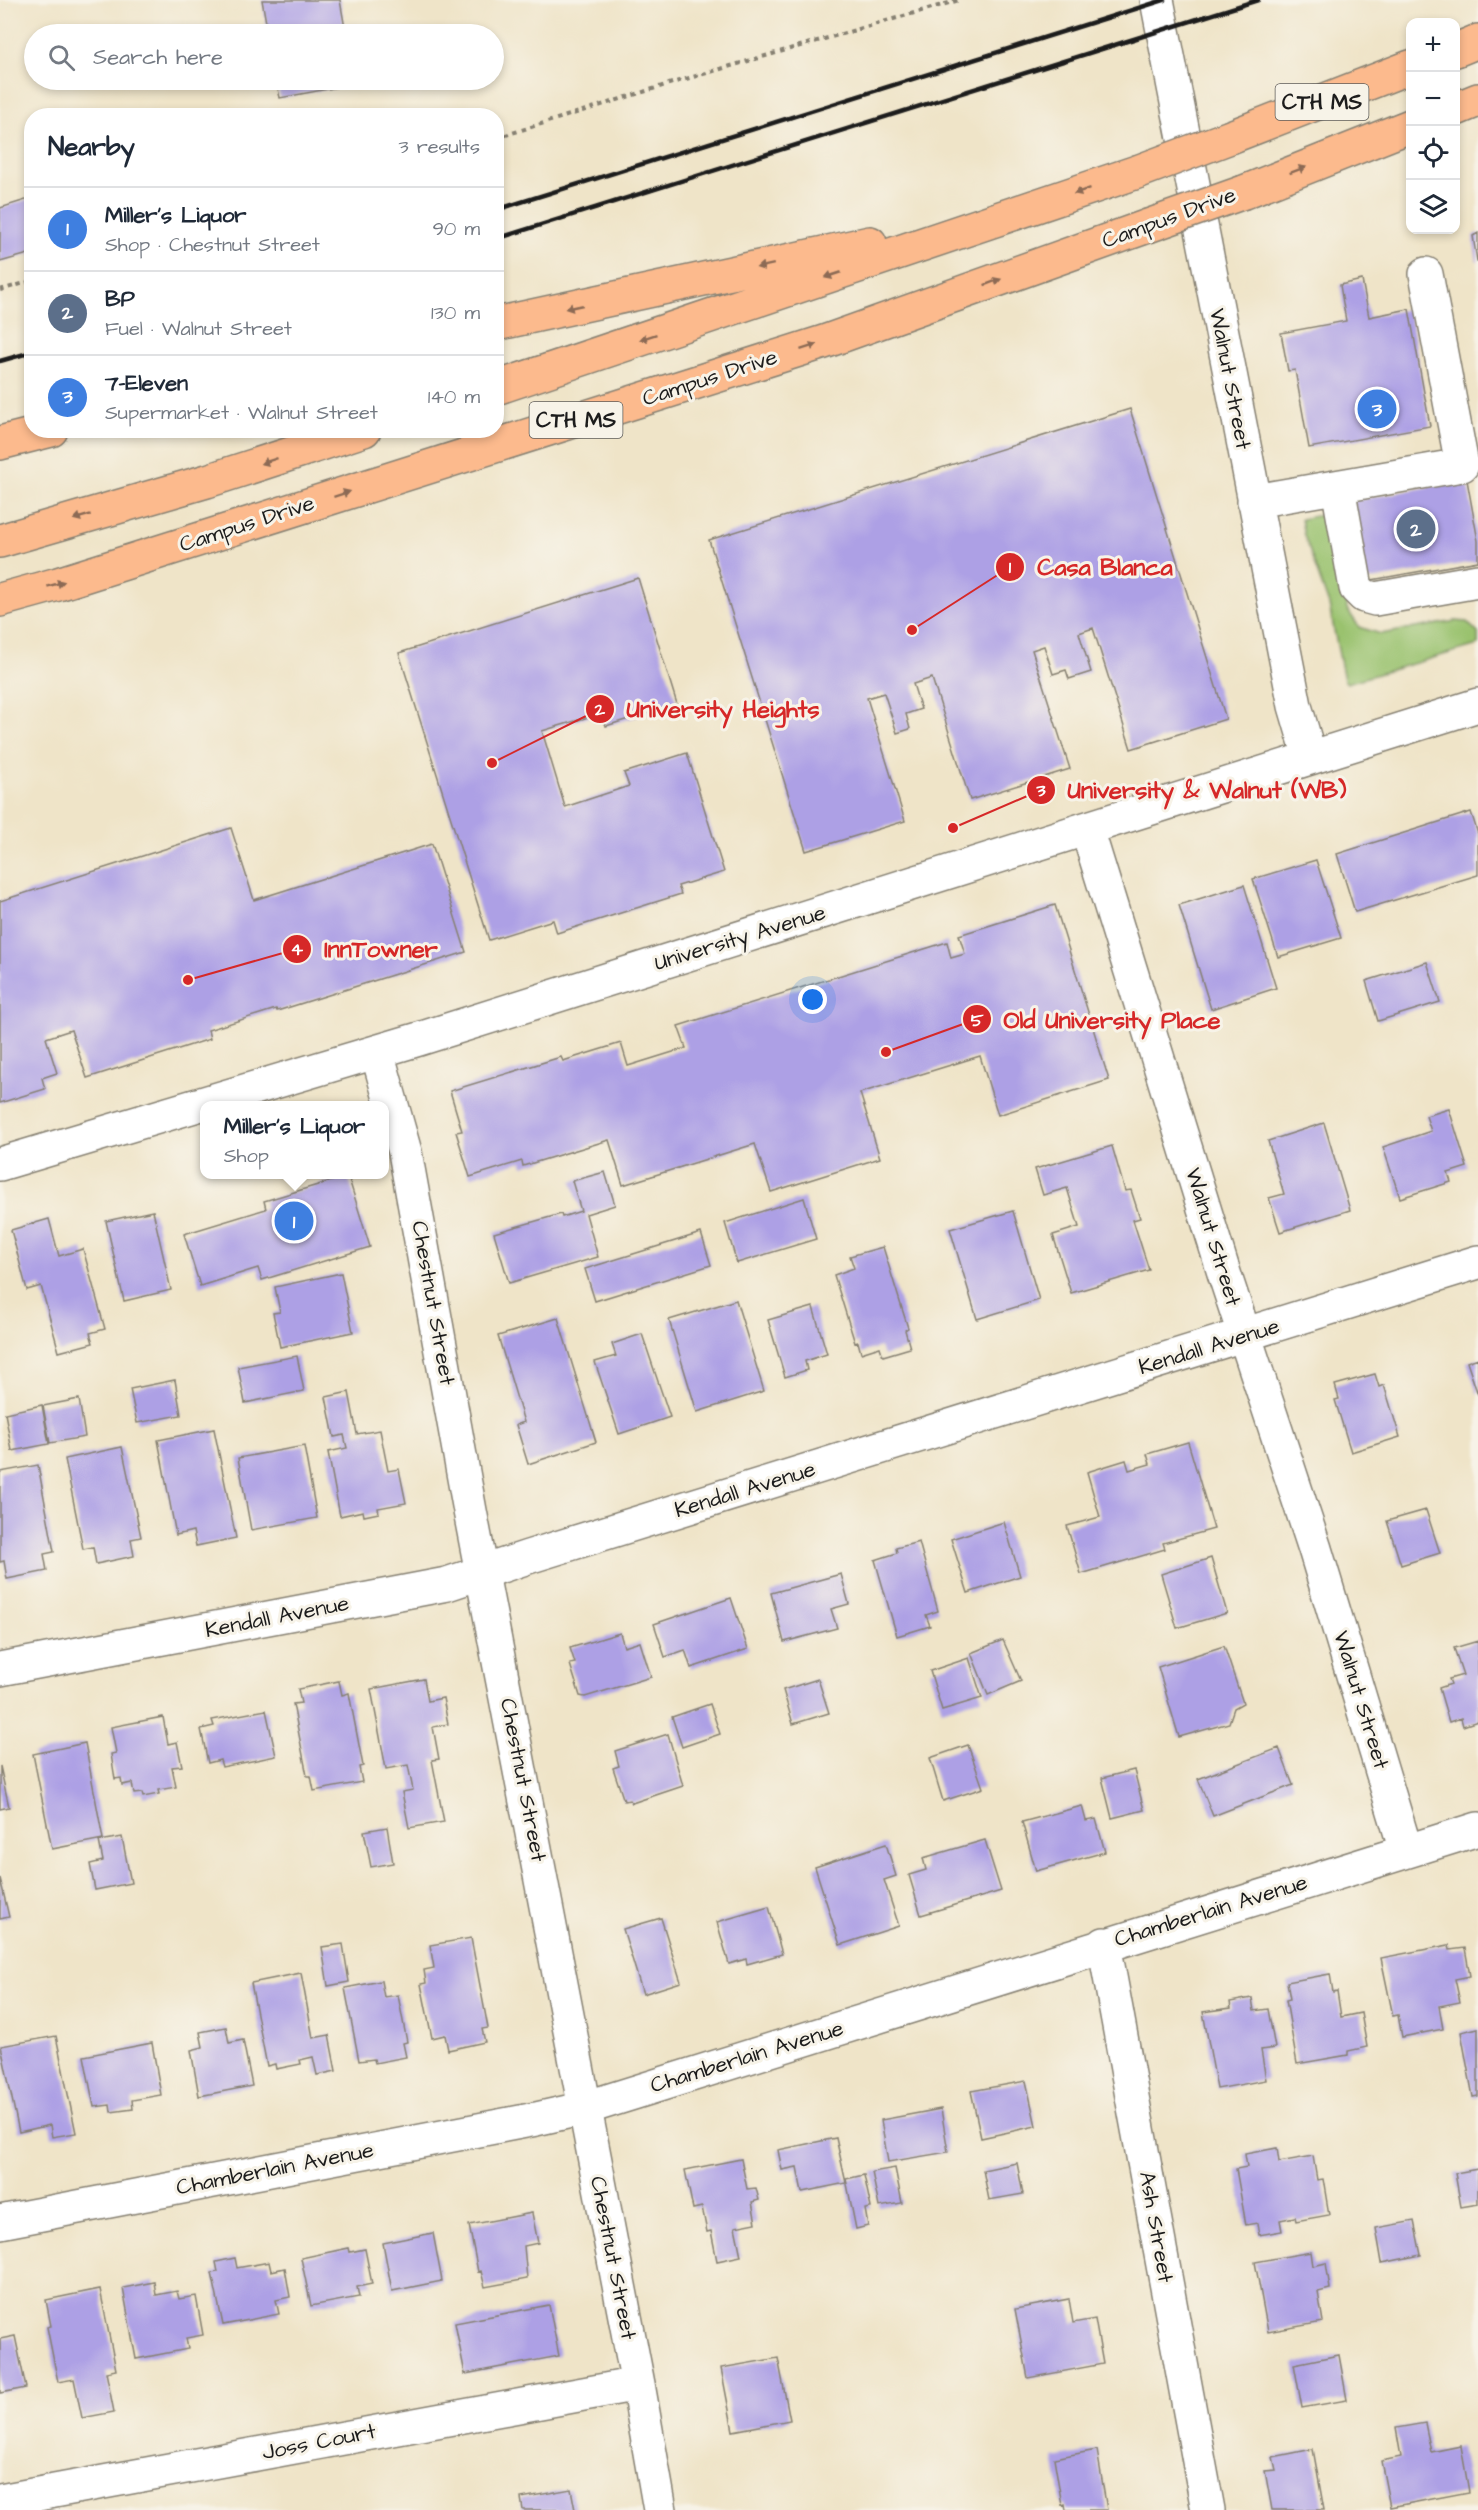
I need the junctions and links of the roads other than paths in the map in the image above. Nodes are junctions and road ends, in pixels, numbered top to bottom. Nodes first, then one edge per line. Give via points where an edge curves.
1 (1157, 0) edge
2 (1478, 41) edge
3 (1460, 48) edge
4 (1406, 69) edge
5 (1478, 100) edge
6 (1460, 107) edge
7 (1406, 128) edge
8 (1028, 209) junction
9 (1426, 274) dead end
10 (504, 322) edge
11 (504, 385) edge
12 (24, 437) edge
13 (339, 438) edge
14 (0, 443) edge
15 (1470, 463) edge
16 (1338, 487) junction
17 (1254, 501) junction
18 (0, 541) edge
19 (1478, 580) edge
20 (0, 600) edge
21 (1478, 705) edge
22 (1310, 757) junction
23 (1087, 829) junction
24 (377, 1052) junction
25 (212, 1101) edge
26 (200, 1105) edge
27 (0, 1164) edge
28 (1478, 1262) edge
29 (1244, 1336) junction
30 (482, 1573) junction
31 (0, 1669) edge
32 (1478, 1828) edge
33 (1406, 1851) junction
34 (1104, 1944) junction
35 (585, 2108) junction
36 (0, 2222) edge
37 (638, 2384) junction
38 (0, 2501) edge
39 (660, 2510) edge
40 (1208, 2510) edge

1 - 17 street, Walnut Street
2 - 3 main road
4 -> 8 main road, CTH MS, bridge via 1137,172
5 - 6 main road
20 -> 7 main road, Campus Drive / CTH MS, bridge via 824,342 1244,192
8 -> 10 main road
8 -> 11 main road, CTH MS
9 - 15 street
12 - 14 main road
13 -> 18 main road
15 - 16 street
16 - 17 street
16 - 19 street via 1356,588 1364,596 1375,599
17 - 22 street, Walnut Street via 1295,706
21 - 22 street, University Avenue
22 - 23 street, University Avenue
23 - 24 street, University Avenue
23 - 29 street, Walnut Street
24 - 25 street, University Avenue
24 - 30 street, Chestnut Street via 405,1152
26 - 27 street, University Avenue
28 - 29 street, Kendall Avenue
29 - 30 street, Kendall Avenue
29 - 33 street, Walnut Street via 1315,1549
30 - 31 street, Kendall Avenue via 447,1584
30 - 35 street, Chestnut Street
32 - 33 street, Chamberlain Avenue
33 - 34 street, Chamberlain Avenue
34 - 35 street, Chamberlain Avenue
34 - 40 street, Ash Street
35 - 36 street, Chamberlain Avenue
35 - 37 street, Chestnut Street
37 - 38 street, Joss Court
37 - 39 street, Chestnut Street

